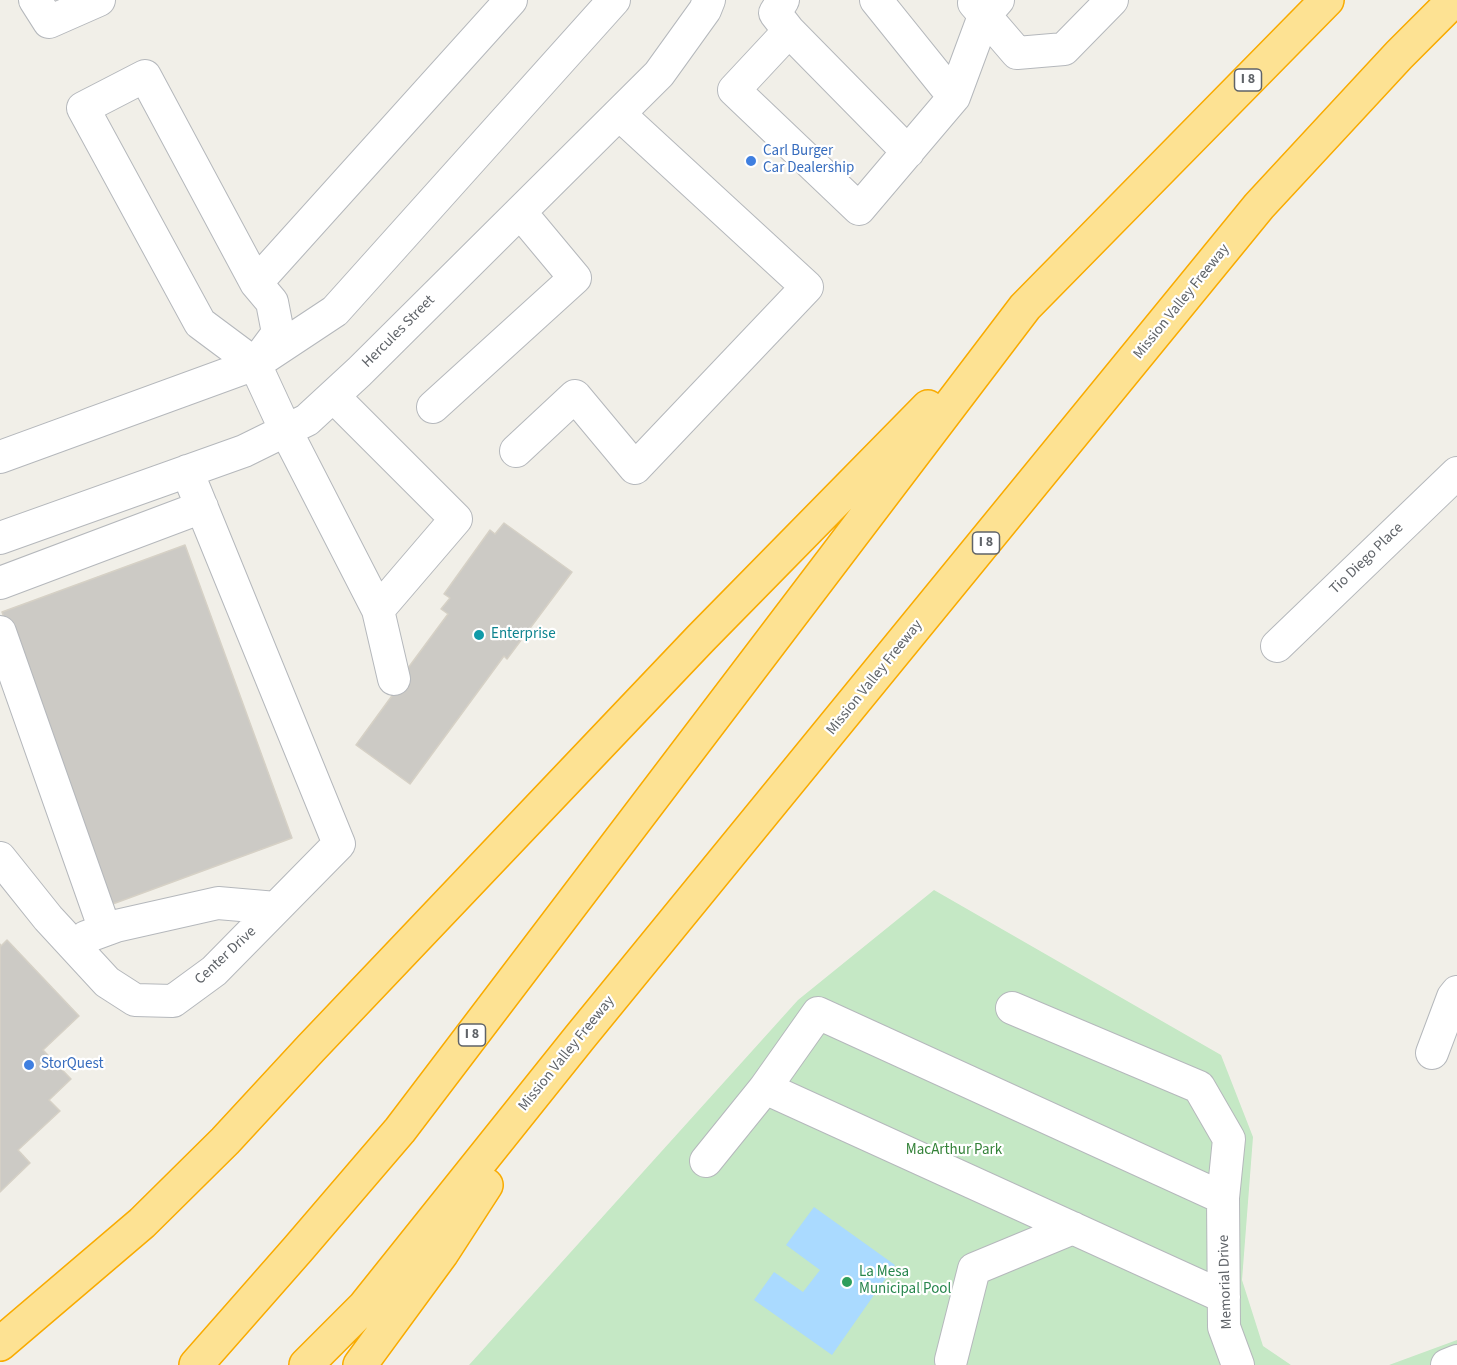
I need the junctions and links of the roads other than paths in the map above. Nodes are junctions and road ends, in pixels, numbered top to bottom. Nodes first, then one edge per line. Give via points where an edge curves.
1 (35, 0) edge
2 (99, 0) edge
3 (511, 0) edge
4 (614, 0) edge
5 (709, 0) edge
6 (783, 0) edge
7 (876, 0) edge
8 (1112, 0) edge
9 (1297, 0) edge
10 (1327, 0) edge
11 (1454, 0) edge
12 (984, 5) edge
13 (1457, 25) edge
14 (789, 31) junction
15 (1399, 56) junction
16 (954, 97) junction
17 (619, 114) junction
18 (908, 152) junction
19 (1169, 160) junction
20 (520, 212) junction
21 (256, 282) junction
22 (1025, 308) junction
23 (255, 364) junction
24 (333, 396) junction
25 (433, 406) dead end
26 (285, 429) junction
27 (516, 451) dead end
28 (0, 457) edge
29 (187, 471) junction
30 (1457, 472) edge
31 (201, 507) junction
32 (1, 535) edge
33 (0, 583) edge
34 (378, 610) junction
35 (0, 632) edge
36 (1277, 646) dead end
37 (394, 679) dead end
38 (12, 708) edge
39 (0, 858) edge
40 (276, 909) junction
41 (105, 930) junction
42 (71, 942) junction
43 (1457, 992) edge
44 (1012, 1008) dead end
45 (580, 1037) junction
46 (1432, 1053) dead end
47 (765, 1088) junction
48 (706, 1161) dead end
49 (1223, 1198) junction
50 (1073, 1228) junction
51 (56, 1295) junction
52 (1224, 1297) junction
53 (0, 1331) edge
54 (0, 1344) edge
55 (951, 1360) dead end
56 (1457, 1361) edge
57 (196, 1365) edge
58 (306, 1365) edge
59 (360, 1365) edge
60 (1239, 1365) edge
61 (1447, 1365) edge

1 - 2 street via 49,22
3 - 21 street
4 - 23 street via 335,311
5 - 17 street, Hercules Street via 659,74
6 - 14 street via 775,13
7 - 16 street
8 - 12 street via 1065,49 1017,53
9 - 19 highway
10 - 19 highway, I 8
11 - 15 highway, Mission Valley Freeway / I 8
12 - 16 street
13 - 15 highway
14 - 18 street
14 - 18 street via 734,90 860,209
15 - 45 highway, Mission Valley Freeway / I 8 via 1259,206
16 - 18 street
17 - 20 street, Hercules Street
17 - 27 street via 807,287 635,468 575,396
19 - 22 highway, I 8
20 - 24 street, Hercules Street
20 - 25 street via 575,278
21 - 23 street via 272,302 278,333
21 - 23 street via 145,76 83,108 200,323
22 - 51 highway via 701,638 225,1141 142,1223
22 - 57 highway, I 8 via 400,1130
23 - 26 street
23 - 28 street
24 - 26 street, Hercules Street via 307,420
24 - 34 street via 456,519
26 - 29 street, Hercules Street via 244,451
26 - 34 street
29 - 31 street
29 - 32 street, Hercules Street
30 - 36 street, Tio Diego Place
31 - 33 street
31 - 40 street, Center Drive via 339,844
34 - 37 street
35 - 38 street
38 - 41 street
39 - 42 street, Center Drive
40 - 41 street via 218,903
40 - 42 street, Center Drive via 214,971 174,1001 135,1000 107,982
41 - 42 street
43 - 46 street
44 - 49 street, Memorial Drive via 1199,1087 1229,1139
45 - 58 highway, Mission Valley Freeway / I 8 via 364,1307
45 - 59 highway via 442,1253
47 - 48 street
47 - 49 street via 818,1012
47 - 50 street
49 - 52 street, Memorial Drive
50 - 52 street
50 - 55 street via 974,1269
51 - 53 highway
51 - 54 highway
52 - 60 street, Memorial Drive via 1224,1327
56 - 61 street

